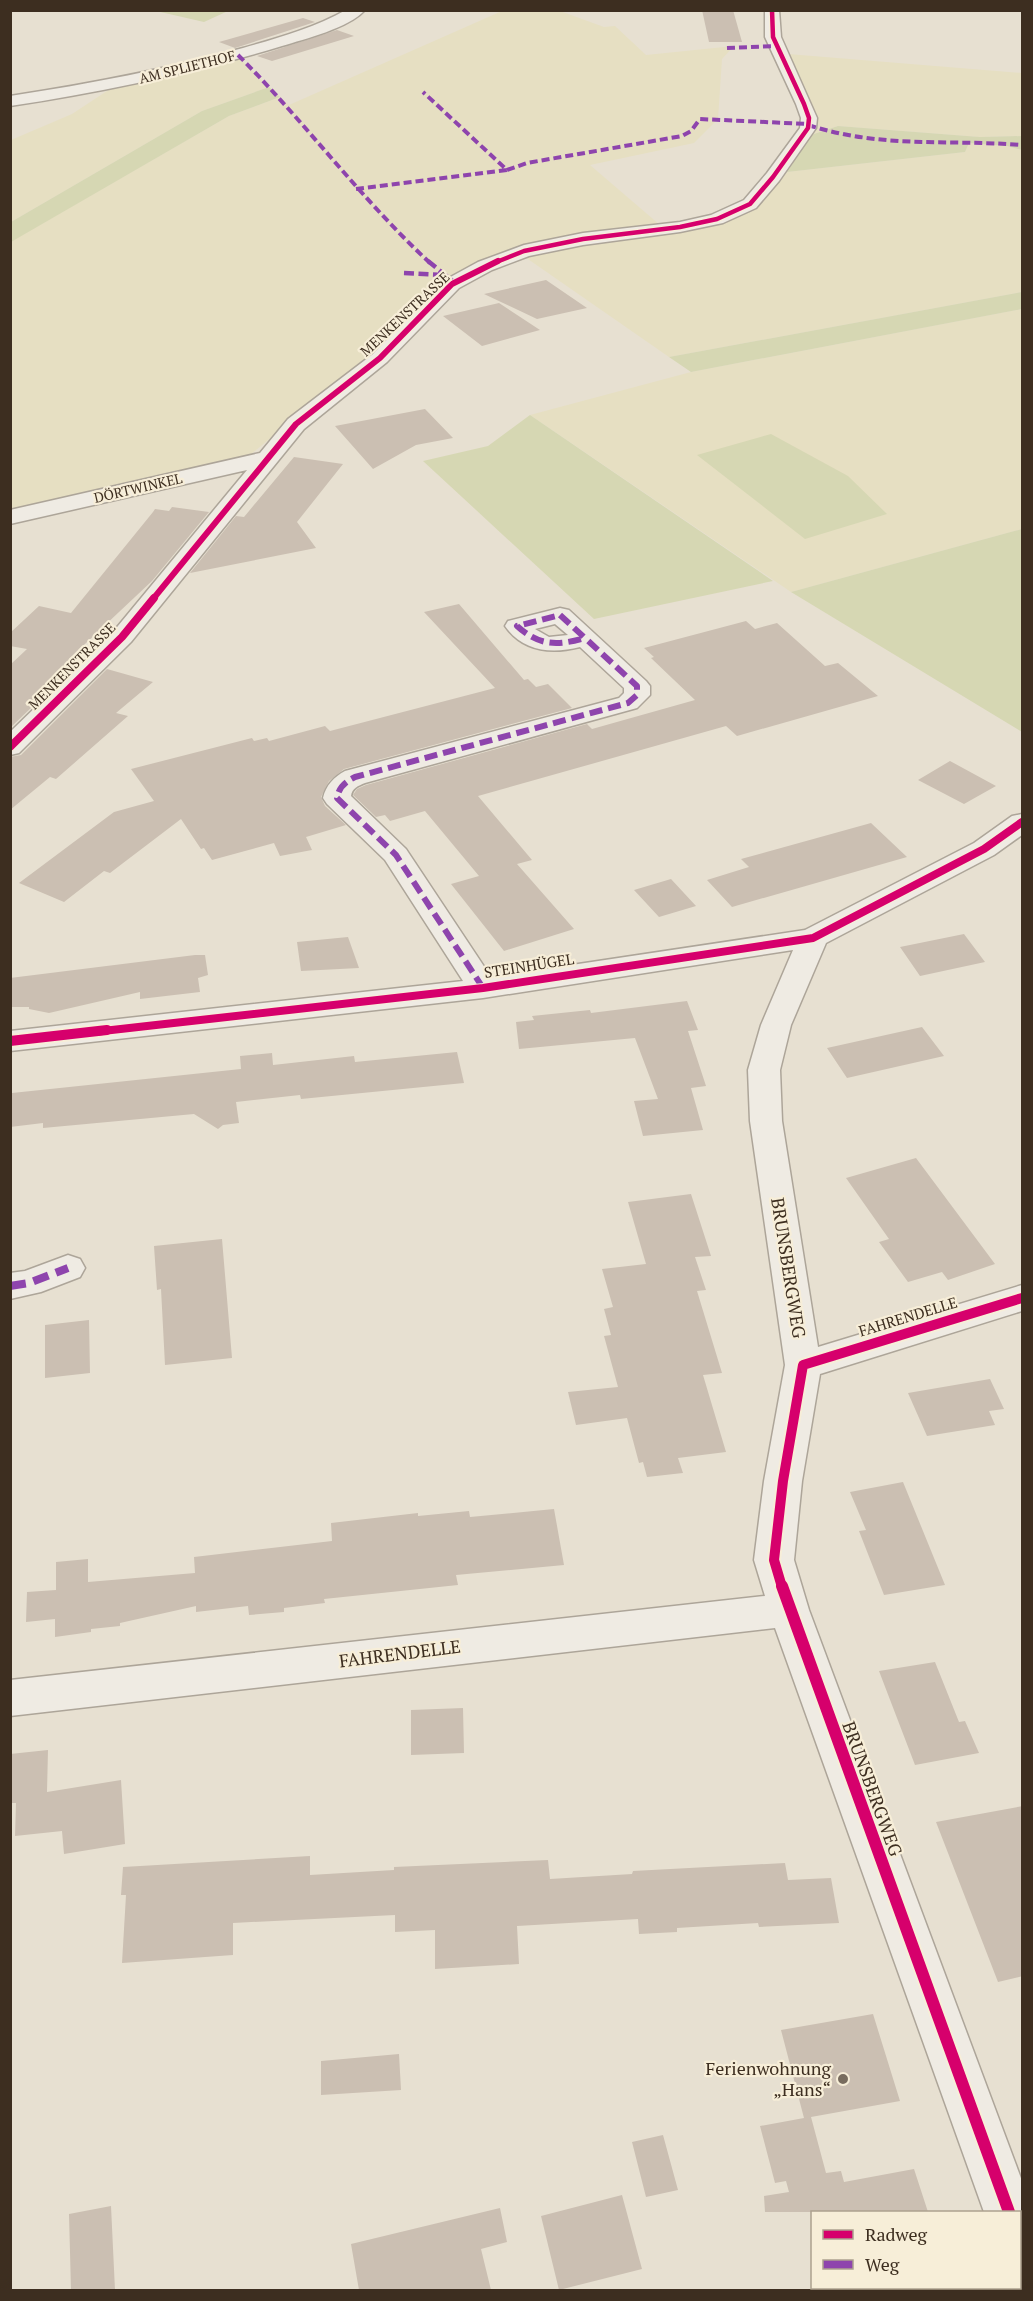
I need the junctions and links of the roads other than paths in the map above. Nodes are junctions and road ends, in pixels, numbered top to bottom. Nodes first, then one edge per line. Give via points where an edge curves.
1 (358, 10) edge
2 (772, 10) edge
3 (10, 101) edge
4 (266, 459) junction
5 (10, 517) edge
6 (586, 638) dead end
7 (10, 747) edge
8 (1023, 822) edge
9 (813, 938) junction
10 (483, 988) junction
11 (10, 1041) edge
12 (68, 1268) dead end
13 (10, 1286) edge
14 (1023, 1298) edge
15 (803, 1365) junction
16 (789, 1610) junction
17 (10, 1698) edge
18 (1009, 2211) edge

1 - 3 street, AM SPLIETHOF via 330,26 238,54 80,91
2 - 4 street, MENKENSTRASSE via 773,37 804,104 808,128 750,204 717,219 554,244 485,266 452,284 380,358 302,419
4 - 5 street, DÖRTWINKEL
4 - 7 street, MENKENSTRASSE via 122,637
6 - 10 street, STEINHÜGEL via 637,686 637,695 628,703 355,777 338,790 337,798 396,855
8 - 9 street, STEINHÜGEL via 984,849
9 - 10 street, STEINHÜGEL
9 - 15 street, BRUNSBERGWEG via 776,1024 764,1070 766,1121
10 - 11 street, STEINHÜGEL
12 - 13 street
14 - 15 street, FAHRENDELLE
15 - 16 street, BRUNSBERGWEG via 774,1560
16 - 17 street, FAHRENDELLE
16 - 18 street, BRUNSBERGWEG

